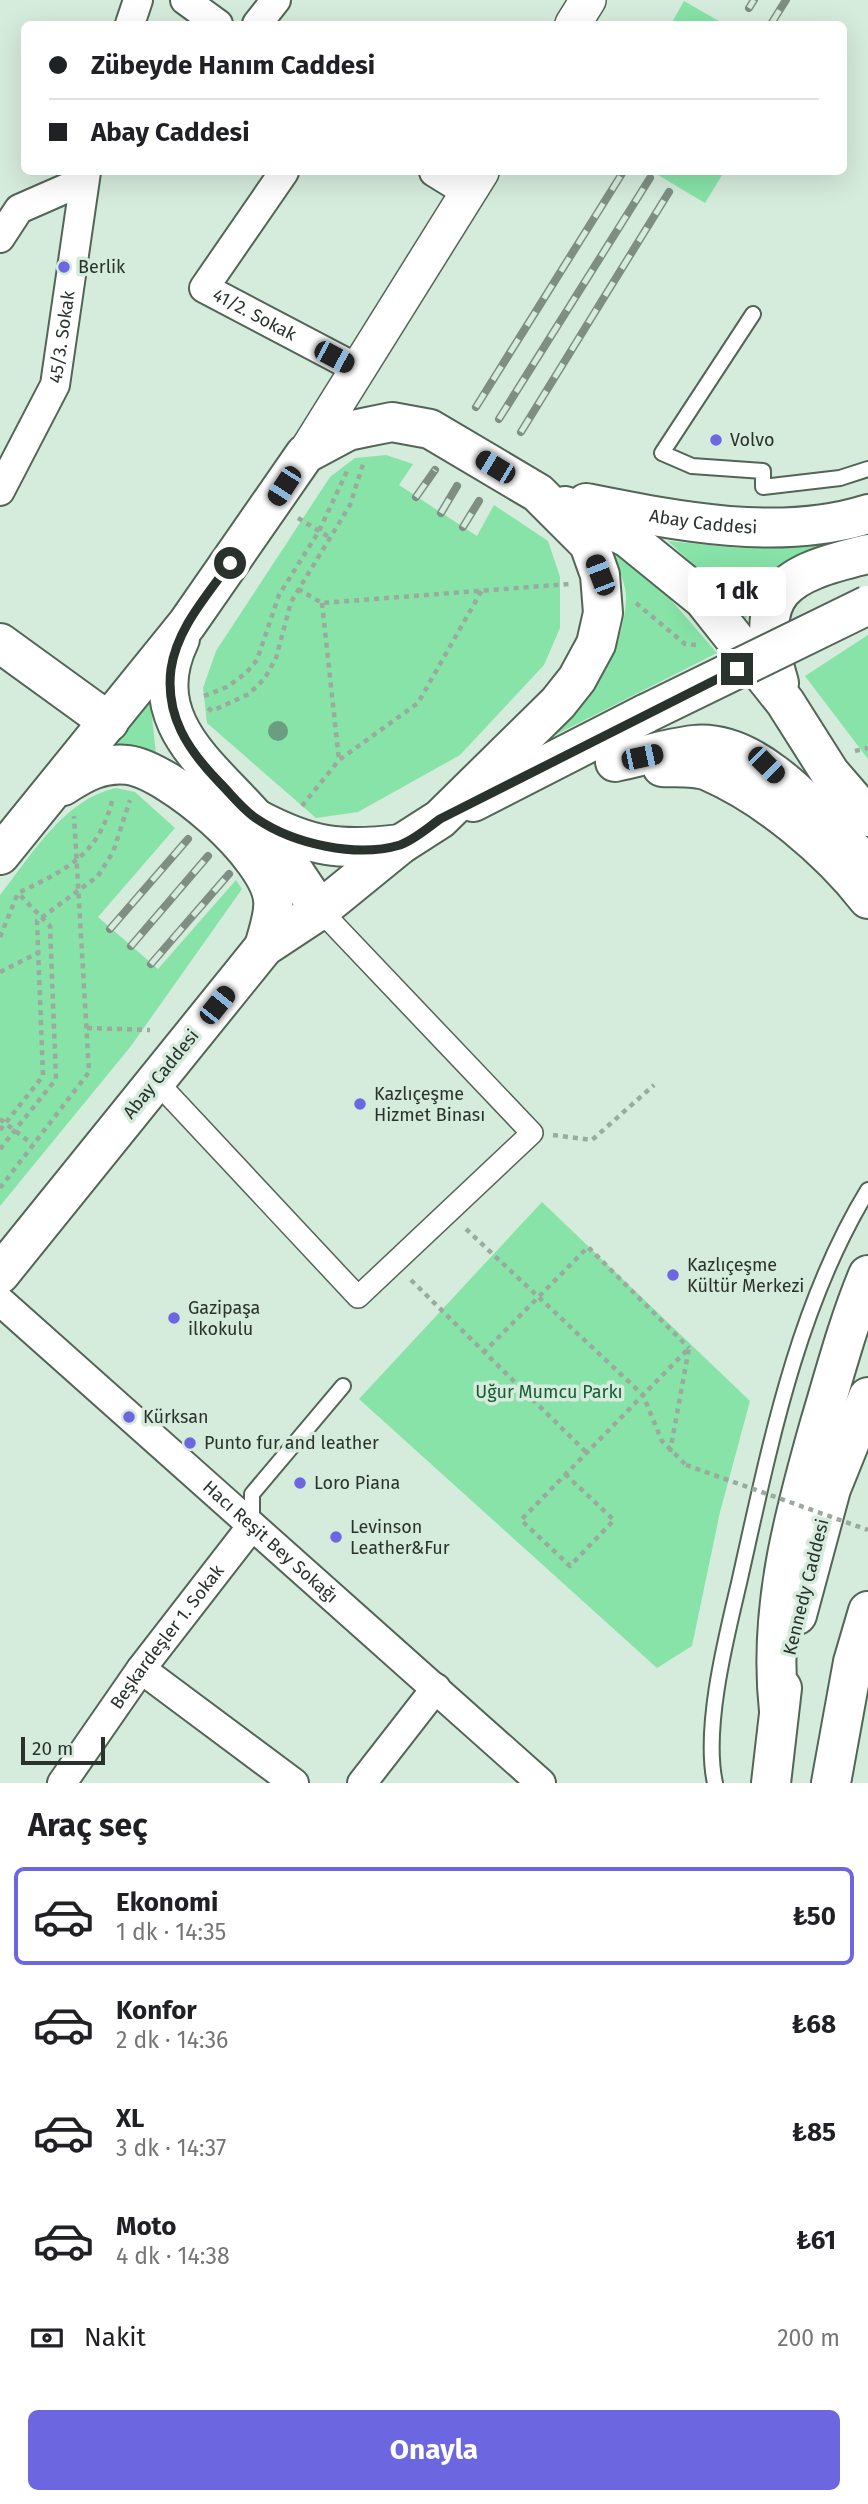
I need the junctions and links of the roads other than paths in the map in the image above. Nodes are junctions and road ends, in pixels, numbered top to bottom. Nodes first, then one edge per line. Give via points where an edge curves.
1 (138, 0) edge
2 (185, 0) edge
3 (276, 0) edge
4 (588, 0) edge
5 (131, 21) edge
6 (214, 21) edge
7 (259, 21) edge
8 (575, 21) edge
9 (282, 175) edge
10 (446, 175) edge
11 (84, 176) edge
12 (474, 182) edge
13 (0, 237) edge
14 (753, 314) dead end
15 (356, 368) junction
16 (305, 454) junction
17 (868, 469) edge
18 (0, 491) edge
19 (538, 493) junction
20 (868, 514) edge
21 (868, 554) edge
22 (868, 605) edge
23 (187, 624) junction
24 (0, 643) edge
25 (785, 702) junction
26 (109, 722) junction
27 (615, 762) junction
28 (49, 795) junction
29 (868, 817) edge
30 (255, 818) junction
31 (440, 819) junction
32 (401, 845) junction
33 (0, 855) edge
34 (868, 866) edge
35 (868, 899) edge
36 (320, 910) junction
37 (264, 947) junction
38 (156, 1081) junction
39 (868, 1190) edge
40 (0, 1274) edge
41 (868, 1275) edge
42 (0, 1301) edge
43 (344, 1386) dead end
44 (868, 1397) edge
45 (251, 1527) junction
46 (868, 1611) edge
47 (141, 1670) junction
48 (436, 1688) junction
49 (779, 1711) junction
50 (62, 1783) edge
51 (294, 1783) edge
52 (362, 1783) edge
53 (541, 1783) edge
54 (715, 1783) edge
55 (771, 1783) edge
56 (831, 1783) edge

1 - 5 street
2 - 6 street
3 - 7 street
4 - 8 street
9 - 15 street, 41/2. Sokak via 204,288
10 - 12 street
11 - 13 street via 19,209
11 - 18 street, 45/3. Sokak via 55,385
12 - 15 street
14 - 17 lane via 662,453 692,466 763,471 763,487 840,478
15 - 16 street
16 - 19 main road, Abay Caddesi via 348,430 361,440 392,422 430,429
16 - 23 main road via 292,514
19 - 20 main road, Abay Caddesi via 714,524 794,526 842,522
19 - 25 main road via 628,538 703,599
19 - 31 main road, Abay Caddesi via 589,544 600,575 603,613 596,644 558,703
21 - 25 main road via 818,566 774,599 767,628
22 - 31 main road, Abay Caddesi, bridge
23 - 26 main road
23 - 30 main road via 171,669 170,693 178,730 207,769
24 - 26 main road
25 - 29 main road via 830,773
26 - 28 main road
27 - 31 main road
27 - 34 main road via 695,745 731,748 766,765
27 - 35 main road via 708,771 775,809
28 - 33 main road
28 - 37 main road via 86,771 105,765 152,771 184,793 233,837 270,884 274,901
30 - 32 main road via 315,845 359,849
30 - 36 main road
31 - 32 main road, Abay Caddesi
32 - 36 main road, Abay Caddesi
36 - 37 main road, Abay Caddesi
36 - 38 street via 532,1133 358,1297
37 - 38 main road, Abay Caddesi
38 - 40 main road, Abay Caddesi
39 - 54 lane via 848,1222 783,1398 725,1645 711,1748
41 - 49 main road via 831,1384 785,1555 775,1671
42 - 45 street, Hacı Reşit Bey Sokağı
43 - 45 lane via 252,1494
44 - 49 main road, Kennedy Caddesi via 831,1489 792,1636
45 - 47 street, Beşkardeşler 1. Sokak
45 - 48 street, Hacı Reşit Bey Sokağı
46 - 56 main road via 853,1661
47 - 50 street, Beşkardeşler 1. Sokak
47 - 51 street
48 - 52 street
48 - 53 street, Hacı Reşit Bey Sokağı
49 - 55 main road, Kennedy Caddesi

